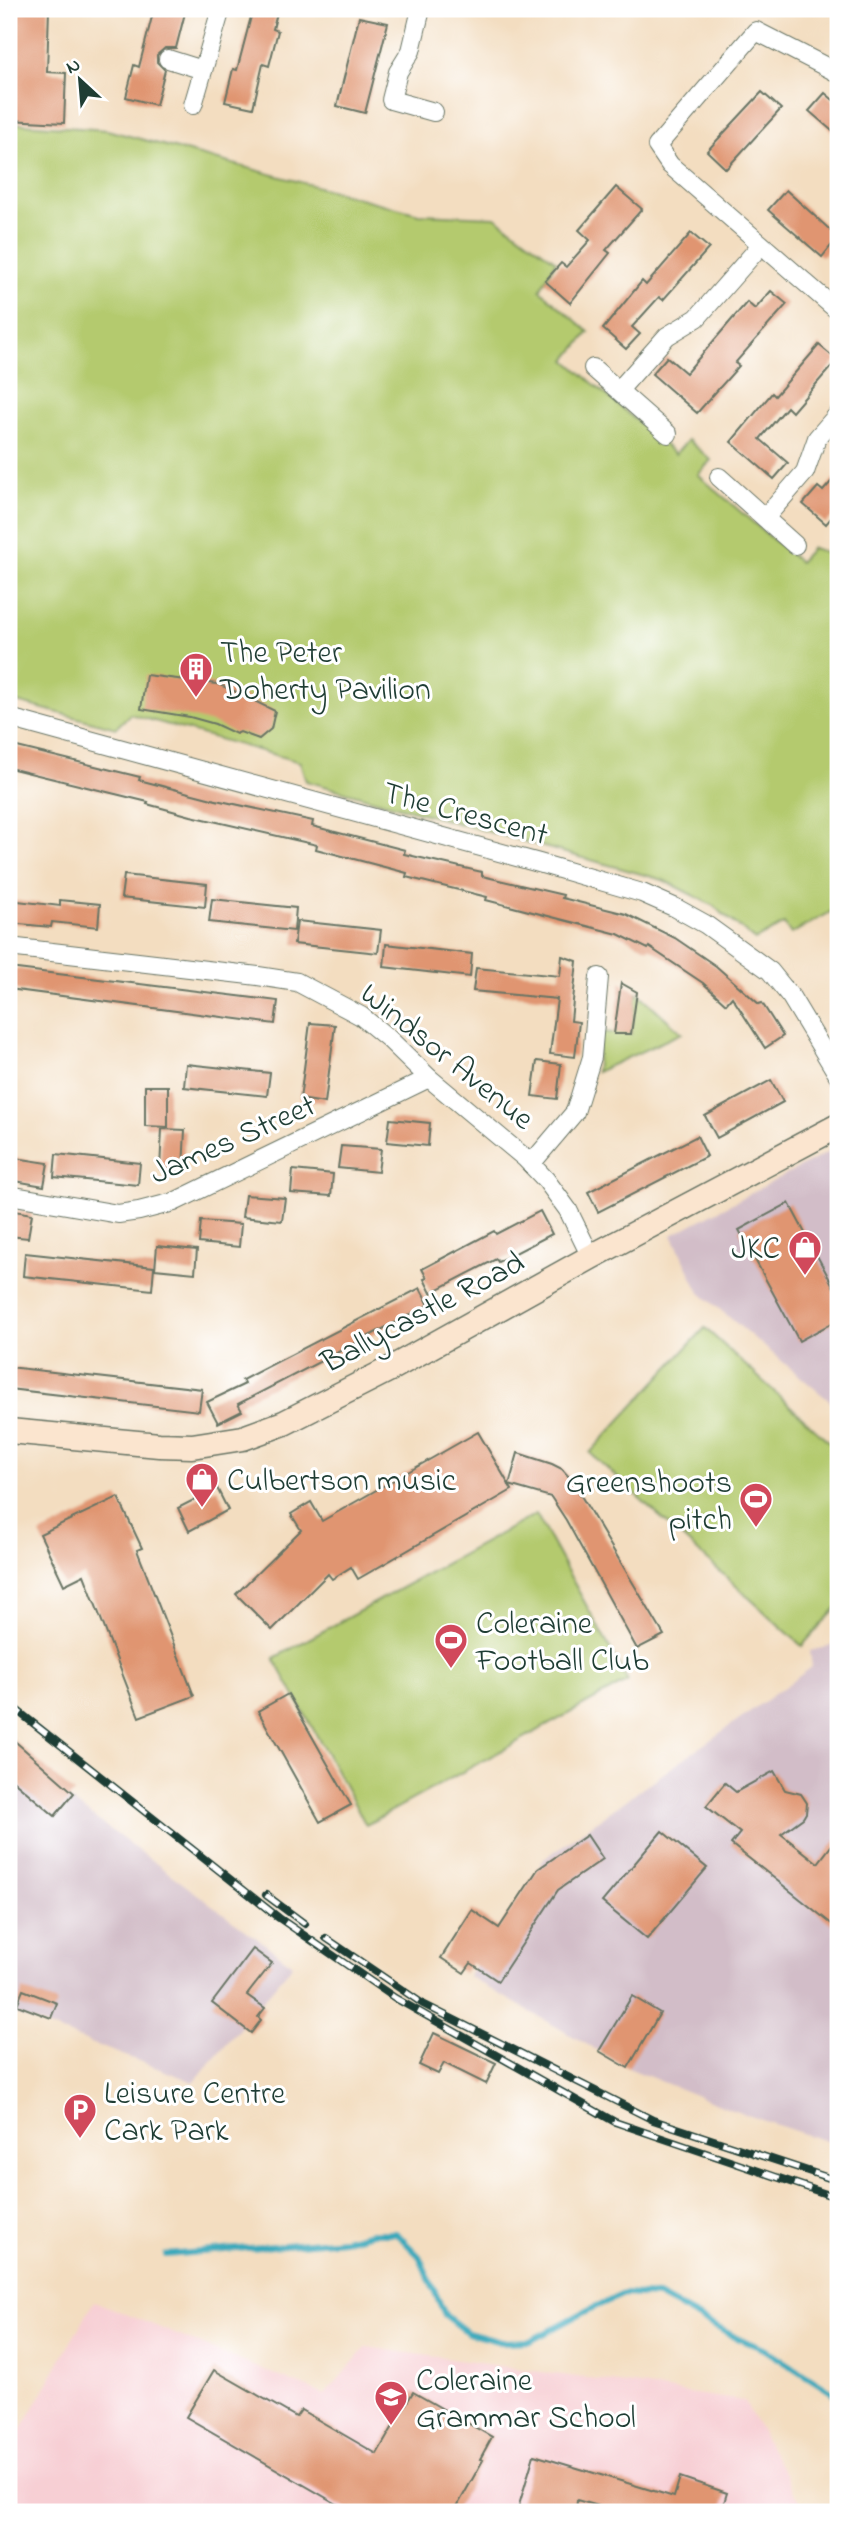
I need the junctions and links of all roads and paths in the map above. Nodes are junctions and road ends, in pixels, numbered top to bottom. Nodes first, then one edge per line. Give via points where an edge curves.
1 (221, 9) edge
2 (421, 9) edge
3 (168, 59) dead end
4 (204, 70) junction
5 (838, 73) edge
6 (193, 105) dead end
7 (434, 112) dead end
8 (761, 245) junction
9 (838, 311) edge
10 (593, 368) dead end
11 (618, 390) junction
12 (838, 414) edge
13 (668, 434) dead end
14 (719, 477) dead end
15 (765, 517) junction
16 (795, 545) dead end
17 (9, 718) edge
18 (9, 947) edge
19 (599, 977) dead end
20 (838, 1075) edge
21 (429, 1078) junction
22 (838, 1126) edge
23 (531, 1164) junction
24 (9, 1195) edge
25 (591, 1257) junction
26 (9, 1431) edge

1 - 4 street
2 - 7 street via 411,51 398,72 391,100
3 - 4 street
4 - 6 street
5 - 8 street via 755,31 657,146 670,165
8 - 9 street
8 - 11 street via 697,318 667,336
10 - 11 street
11 - 13 street
12 - 15 street via 817,438 806,472
14 - 15 street
15 - 16 street
17 - 20 street, The Crescent via 539,863 677,908 770,971
18 - 21 street, Windsor Avenue via 297,982 361,1016
19 - 23 street via 592,1057 575,1112
21 - 23 street, Windsor Avenue
21 - 24 street, James Street via 162,1205 118,1214
22 - 25 main road, Ballycastle Road
23 - 25 street, Windsor Avenue via 568,1210
25 - 26 main road, Ballycastle Road via 390,1369 284,1423 243,1438 192,1446

